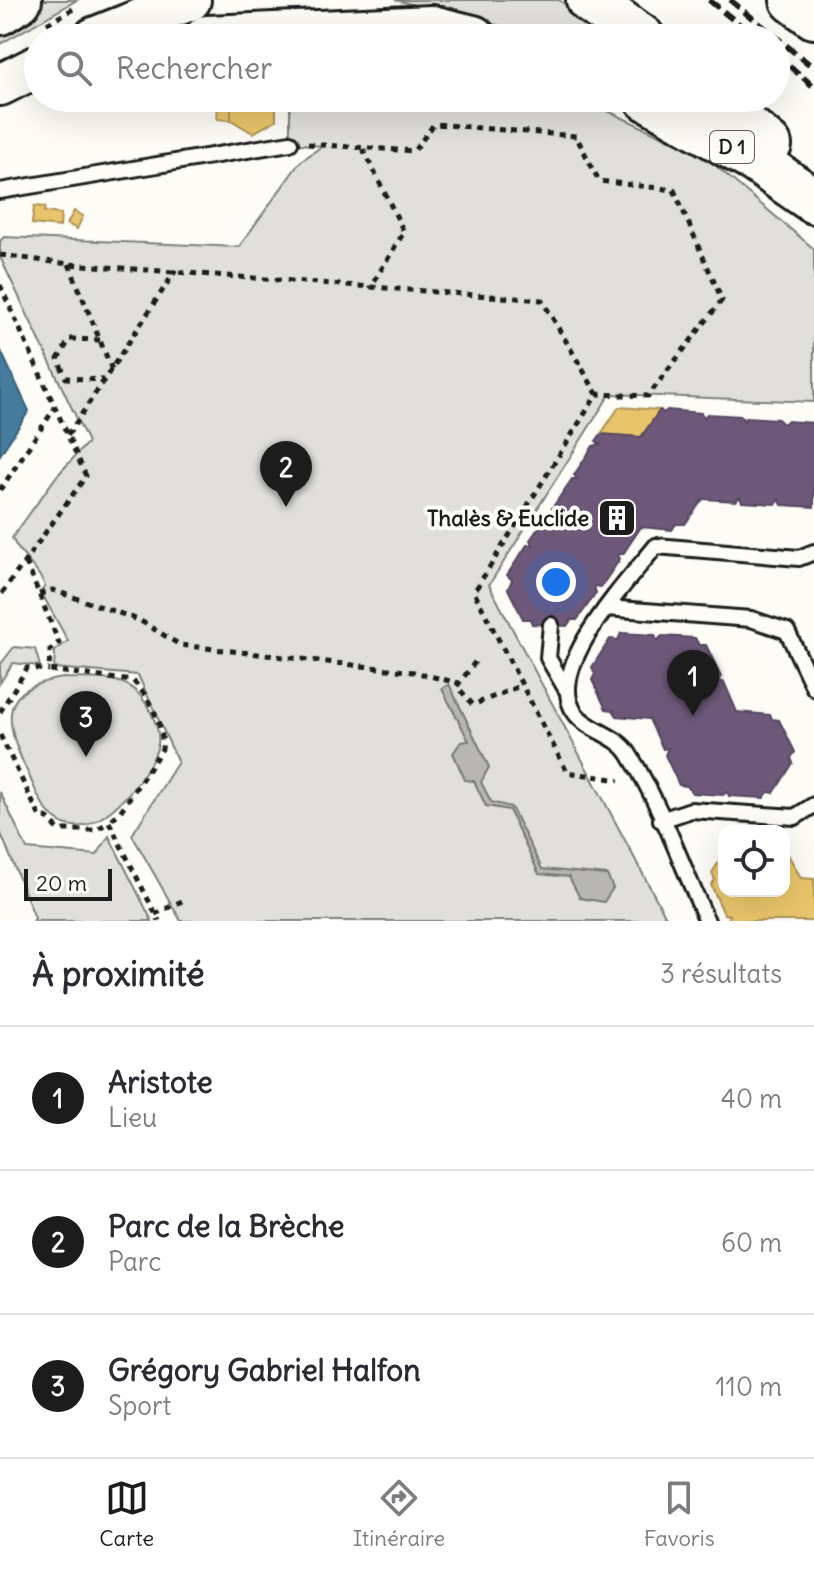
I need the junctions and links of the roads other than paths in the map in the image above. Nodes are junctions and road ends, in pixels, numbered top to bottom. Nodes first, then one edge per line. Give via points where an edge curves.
1 (19, 0) edge
2 (137, 0) edge
3 (190, 0) edge
4 (318, 0) edge
5 (589, 0) edge
6 (793, 0) edge
7 (0, 12) edge
8 (814, 16) edge
9 (111, 24) edge
10 (130, 24) edge
11 (415, 24) edge
12 (622, 24) edge
13 (24, 73) edge
14 (0, 85) edge
15 (671, 112) edge
16 (729, 112) edge
17 (290, 143) road end
18 (814, 188) edge
19 (0, 191) edge
20 (814, 201) edge
21 (814, 552) edge
22 (606, 608) junction
23 (551, 625) dead end
24 (814, 688) edge
25 (566, 689) junction
26 (814, 805) edge
27 (661, 820) junction
28 (707, 921) edge

1 - 7 highway
2 - 9 street
3 - 10 street
4 - 11 highway
5 - 12 highway
6 - 8 highway
13 - 14 street
15 - 20 highway, D 1
16 - 18 highway, D 1
17 - 19 lane
21 - 22 lane via 799,558 656,546
22 - 24 lane via 751,619 787,631
22 - 25 lane via 580,647
23 - 25 lane via 548,658
25 - 27 lane via 576,714 628,750
26 - 27 lane via 795,817 691,810
27 - 28 lane

